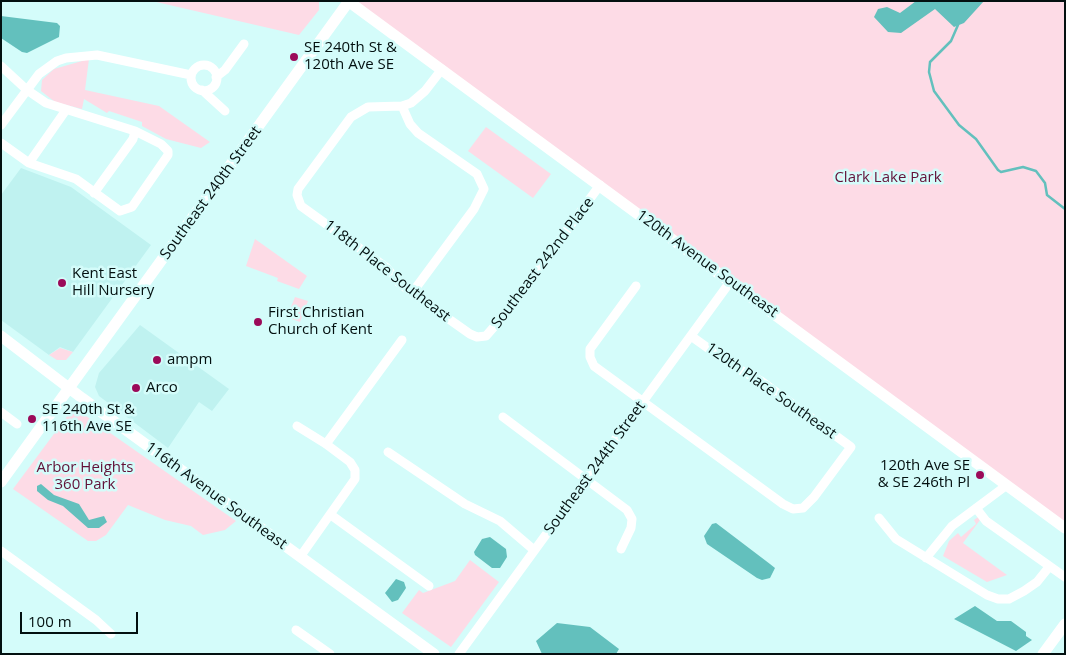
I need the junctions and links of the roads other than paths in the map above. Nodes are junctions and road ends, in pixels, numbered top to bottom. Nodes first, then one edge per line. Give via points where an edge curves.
1 (349, 2) edge
2 (244, 44) dead end
3 (1, 66) edge
4 (442, 69) junction
5 (191, 75) junction
6 (216, 77) junction
7 (27, 90) junction
8 (202, 90) junction
9 (402, 106) junction
10 (66, 110) junction
11 (225, 111) dead end
12 (3, 119) edge
13 (135, 130) junction
14 (1, 143) edge
15 (29, 163) junction
16 (600, 186) junction
17 (94, 193) junction
18 (730, 282) junction
19 (636, 286) dead end
20 (412, 293) junction
21 (1, 336) edge
22 (482, 336) joint
23 (691, 336) junction
24 (402, 340) dead end
25 (70, 389) junction
26 (642, 402) junction
27 (1, 412) edge
28 (502, 417) dead end
29 (17, 424) dead end
30 (297, 426) dead end
31 (326, 444) junction
32 (388, 452) dead end
33 (586, 479) junction
34 (1, 482) edge
35 (1007, 485) junction
36 (976, 508) junction
37 (331, 515) junction
38 (879, 518) dead end
39 (1065, 528) edge
40 (622, 549) dead end
41 (534, 550) junction
42 (1, 551) edge
43 (300, 558) junction
44 (926, 558) junction
45 (1049, 567) junction
46 (1065, 577) edge
47 (429, 586) dead end
48 (1065, 624) edge
49 (296, 630) dead end
50 (112, 634) dead end
51 (330, 654) edge
52 (434, 654) edge
53 (459, 654) edge
54 (1043, 654) edge

1 - 4 main road, 120th Avenue Southeast
1 - 25 main road, Southeast 240th Street
2 - 6 street
3 - 7 street
4 - 9 street via 425,91
4 - 16 main road, 120th Avenue Southeast
5 - 6 street via 195,68 203,65 210,67
5 - 7 street via 97,55 75,56 49,66
5 - 8 street via 194,87
6 - 8 street via 212,87
7 - 10 street via 46,103
7 - 12 street
8 - 11 street
9 - 20 street via 418,133 476,174 484,189 474,209
9 - 20 street, 118th Place Southeast via 368,107 351,117 298,189 296,198 301,206 387,268
10 - 13 street
10 - 15 street
13 - 17 street via 133,139
13 - 17 street via 161,144 168,151 166,161 132,207 114,209
14 - 15 street
15 - 17 street via 76,179
16 - 18 main road, 120th Avenue Southeast
16 - 22 street, Southeast 242nd Place via 492,332
18 - 23 street, Southeast 244th Street
18 - 35 main road, 120th Avenue Southeast
19 - 26 street via 590,349 590,357 594,366
20 - 22 street, 118th Place Southeast via 470,334
21 - 25 main road, 116th Avenue Southeast
23 - 26 street, Southeast 244th Street
23 - 26 street, 120th Place Southeast via 732,366 761,381 851,447 814,497 803,508 793,509
24 - 31 street
25 - 34 main road, Southeast 240th Street
25 - 43 main road, 116th Avenue Southeast
26 - 33 street, Southeast 244th Street
27 - 29 street
28 - 33 street
30 - 31 street
31 - 37 street via 350,462 355,470 355,480
32 - 41 street via 465,504 500,521
33 - 40 street via 624,506 632,519
33 - 41 street, Southeast 244th Street
35 - 36 street
35 - 39 main road, 120th Avenue Southeast
36 - 44 street via 952,526
36 - 45 street via 986,521
37 - 43 street
37 - 47 street
38 - 44 street via 896,540
41 - 53 street, Southeast 244th Street
42 - 50 street
43 - 52 main road, 116th Avenue Southeast
44 - 45 street via 998,599 1009,599 1037,582
45 - 46 street
48 - 54 main road
49 - 51 street

